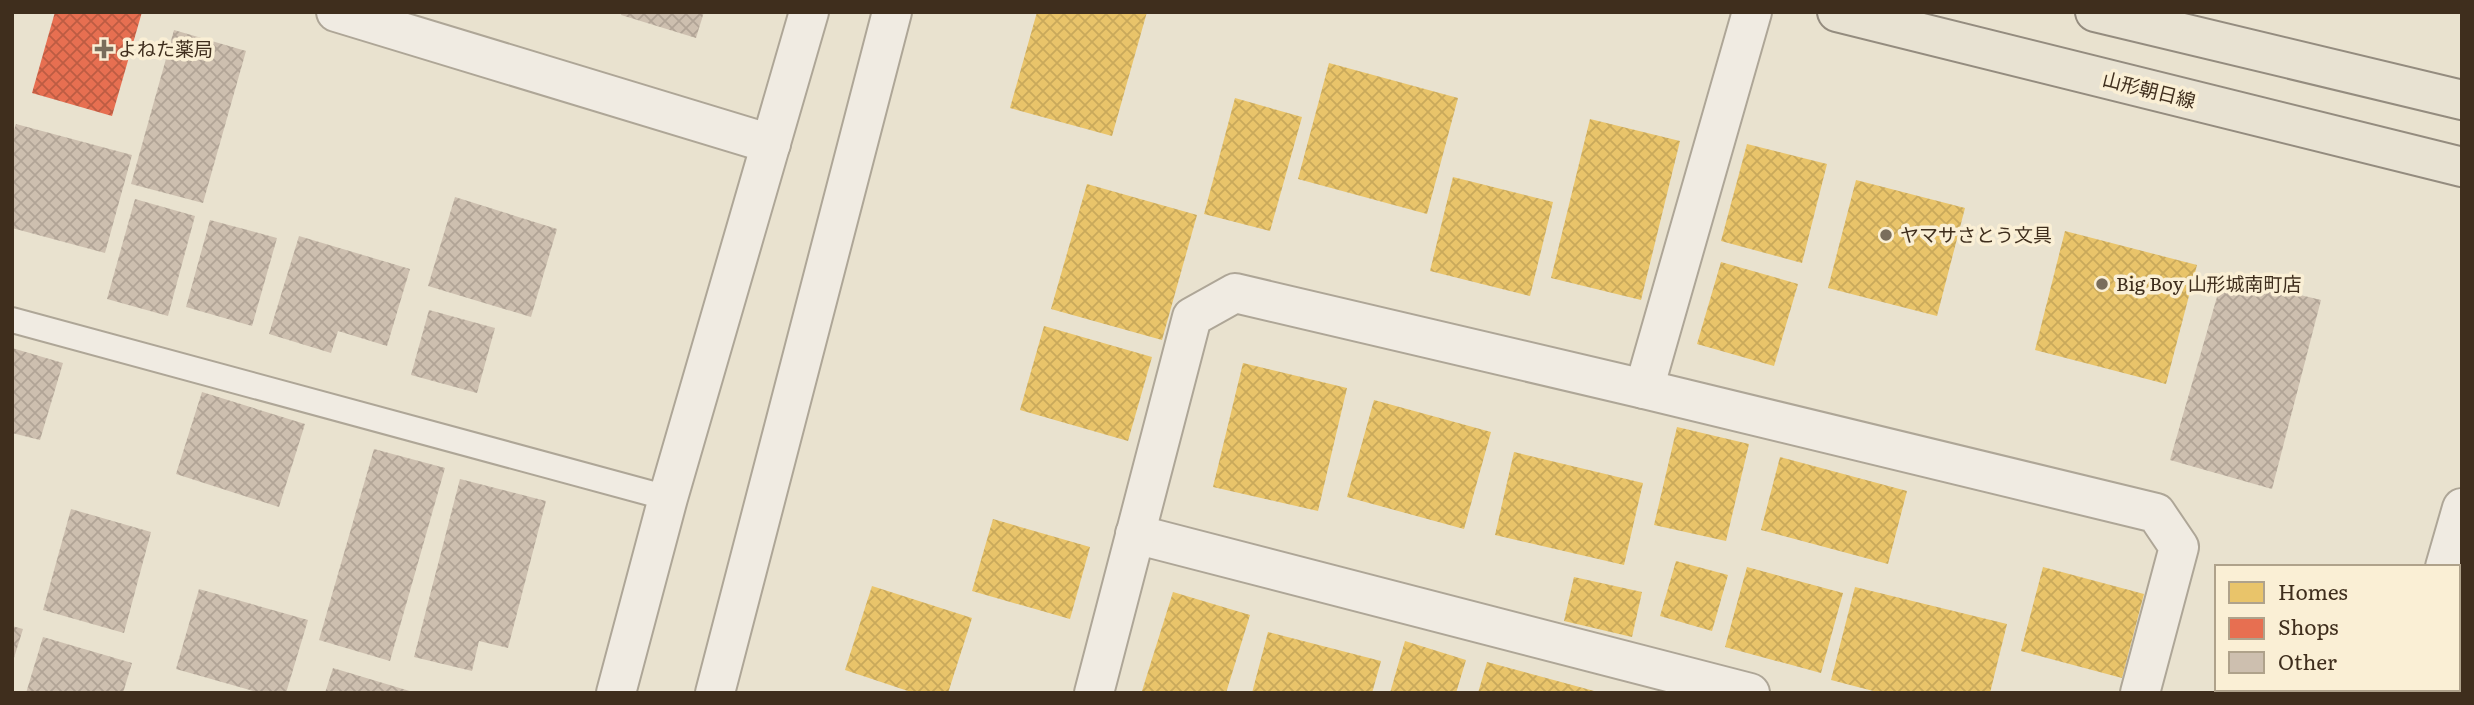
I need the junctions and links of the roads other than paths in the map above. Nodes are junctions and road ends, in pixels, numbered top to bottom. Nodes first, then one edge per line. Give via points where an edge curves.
1 (336, 12) edge
2 (809, 12) edge
3 (892, 12) edge
4 (1752, 12) edge
5 (1837, 12) edge
6 (2095, 12) edge
7 (2462, 100) edge
8 (771, 144) junction
9 (2462, 167) edge
10 (12, 320) edge
11 (1644, 389) junction
12 (668, 498) junction
13 (2462, 508) edge
14 (1135, 534) junction
15 (2446, 565) edge
16 (616, 693) edge
17 (715, 693) edge
18 (1094, 693) edge
19 (1749, 693) edge
20 (2140, 693) edge

1 - 8 street
2 - 8 street
3 - 17 street
4 - 11 street
5 - 9 main road, 山形朝日線
6 - 7 main road
8 - 12 street
10 - 12 lane
11 - 14 street via 1235,293 1192,317
11 - 20 street via 2156,513 2179,547
12 - 16 street
13 - 15 street
14 - 18 street
14 - 19 street

